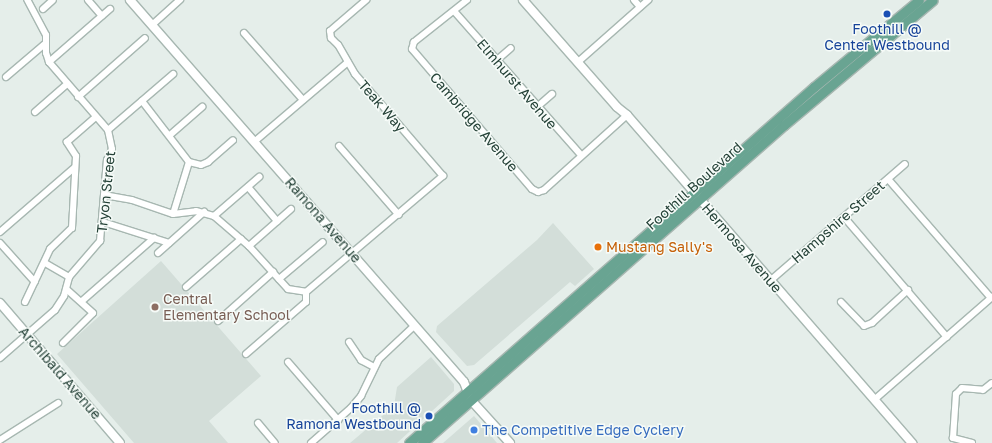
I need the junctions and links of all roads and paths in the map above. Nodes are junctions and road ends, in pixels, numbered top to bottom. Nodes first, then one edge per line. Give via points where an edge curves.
1 (27, 0) edge
2 (53, 0) edge
3 (88, 0) edge
4 (130, 0) edge
5 (180, 0) edge
6 (467, 0) edge
7 (523, 0) edge
8 (634, 0) edge
9 (648, 0) edge
10 (933, 0) edge
11 (363, 1) edge
12 (916, 4) edge
13 (640, 7) junction
14 (43, 8) dead end
15 (110, 9) dead end
16 (454, 12) junction
17 (102, 16) junction
18 (152, 25) junction
19 (244, 33) dead end
20 (145, 38) dead end
21 (46, 43) junction
22 (511, 48) dead end
23 (497, 60) junction
24 (49, 62) junction
25 (348, 62) junction
26 (578, 62) junction
27 (173, 74) dead end
28 (6, 77) dead end
29 (67, 84) junction
30 (552, 94) dead end
31 (78, 97) junction
32 (303, 100) junction
33 (142, 101) junction
34 (202, 107) dead end
35 (537, 107) junction
36 (35, 112) dead end
37 (627, 115) junction
38 (96, 117) junction
39 (108, 130) junction
40 (170, 135) junction
41 (233, 140) dead end
42 (254, 142) junction
43 (339, 146) dead end
44 (580, 156) junction
45 (189, 162) junction
46 (905, 164) dead end
47 (75, 167) junction
48 (259, 176) dead end
49 (888, 179) junction
50 (248, 187) junction
51 (104, 195) junction
52 (697, 196) junction
53 (291, 209) dead end
54 (204, 212) junction
55 (173, 214) junction
56 (399, 215) junction
57 (214, 216) junction
58 (844, 217) junction
59 (278, 221) junction
60 (102, 222) junction
61 (0, 232) edge
62 (154, 238) junction
63 (241, 239) junction
64 (323, 242) dead end
65 (0, 243) edge
66 (169, 243) junction
67 (249, 246) junction
68 (158, 253) dead end
69 (353, 254) junction
70 (45, 263) junction
71 (273, 272) junction
72 (69, 277) junction
73 (279, 279) junction
74 (771, 280) junction
75 (35, 282) junction
76 (186, 287) dead end
77 (66, 289) junction
78 (908, 290) junction
79 (306, 292) junction
80 (992, 298) edge
81 (82, 301) junction
82 (25, 302) dead end
83 (841, 302) dead end
84 (0, 303) edge
85 (218, 321) dead end
86 (414, 326) junction
87 (28, 335) junction
88 (947, 337) junction
89 (349, 342) dead end
90 (63, 343) dead end
91 (246, 354) dead end
92 (0, 358) edge
93 (288, 362) dead end
94 (374, 367) junction
95 (992, 383) edge
96 (469, 396) junction
97 (874, 400) junction
98 (58, 403) dead end
99 (338, 420) junction
100 (258, 424) dead end
101 (0, 440) edge
102 (120, 443) edge
103 (275, 443) edge
104 (311, 443) edge
105 (409, 443) edge
106 (422, 443) edge
107 (510, 443) edge
108 (912, 443) edge
109 (972, 443) edge

1 - 21 street via 42,25
2 - 14 street
3 - 17 street
4 - 18 street, Ramona Avenue
5 - 18 street
6 - 16 street
7 - 26 street, Hermosa Avenue
8 - 13 street
9 - 13 street
10 - 12 main road, Foothill Boulevard
11 - 25 street, Teak Way via 330,31 331,38
12 - 52 main road, Foothill Boulevard
13 - 26 street
15 - 17 street
16 - 23 street, Elmhurst Avenue
16 - 44 street, Cambridge Avenue via 414,42 412,49 528,184 538,192
17 - 24 street
18 - 42 street, Ramona Avenue
19 - 32 street
20 - 31 street
21 - 24 street
21 - 28 street
22 - 23 street
23 - 35 street, Elmhurst Avenue
24 - 29 street
25 - 32 street
25 - 56 street, Teak Way via 443,176
26 - 37 street, Hermosa Avenue
27 - 33 street
29 - 31 street
29 - 36 street
30 - 35 street
31 - 38 street
32 - 42 street
33 - 39 street
33 - 40 street
34 - 40 street
35 - 44 street, Elmhurst Avenue
37 - 44 street
37 - 52 street, Hermosa Avenue
38 - 39 street
38 - 47 street via 67,142 76,156
39 - 51 street, Tryon Street via 112,149 107,160
40 - 45 street
41 - 45 street via 208,162 201,165
42 - 69 street, Ramona Avenue
43 - 56 street
45 - 55 street
46 - 49 street, Hampshire Street
47 - 61 street
47 - 70 street via 72,228 50,249
48 - 50 street
49 - 58 street, Hampshire Street
49 - 80 street
50 - 57 street
50 - 59 street
51 - 55 street via 132,200
51 - 60 street, Tryon Street
52 - 74 street, Hermosa Avenue
52 - 96 main road, Foothill Boulevard
53 - 59 street
54 - 55 street
54 - 57 street
54 - 66 street
56 - 69 street
57 - 63 street
58 - 74 street, Hampshire Street
58 - 78 street
59 - 67 street
60 - 62 street
60 - 72 street, Tryon Street via 100,241 95,250
62 - 66 street
62 - 81 street
63 - 67 street
63 - 76 street
64 - 73 street
65 - 75 street
66 - 68 street
67 - 71 street
69 - 79 street
69 - 86 street, Ramona Avenue
70 - 72 street
70 - 75 street
71 - 73 street
71 - 85 street
72 - 77 street, Tryon Street
73 - 79 street via 288,289
74 - 97 street, Hermosa Avenue
75 - 82 street
77 - 81 street
77 - 87 street, Tryon Street via 55,310
78 - 83 street via 872,323 864,326
78 - 88 street
79 - 91 street via 306,302
80 - 88 street
81 - 90 street via 93,313
84 - 87 street, Archibald Avenue
86 - 94 street via 385,352
86 - 96 street, Ramona Avenue via 464,382
87 - 92 street, Tryon Street
87 - 102 street, Archibald Avenue
88 - 97 street
89 - 94 street via 361,360
93 - 99 street
94 - 99 street via 361,396
95 - 109 street via 983,390 958,390 953,438
96 - 105 main road, Foothill Boulevard
96 - 106 main road, Foothill Boulevard
96 - 107 street, Ramona Avenue
97 - 108 street, Hermosa Avenue
98 - 101 street
99 - 104 street
100 - 103 street

